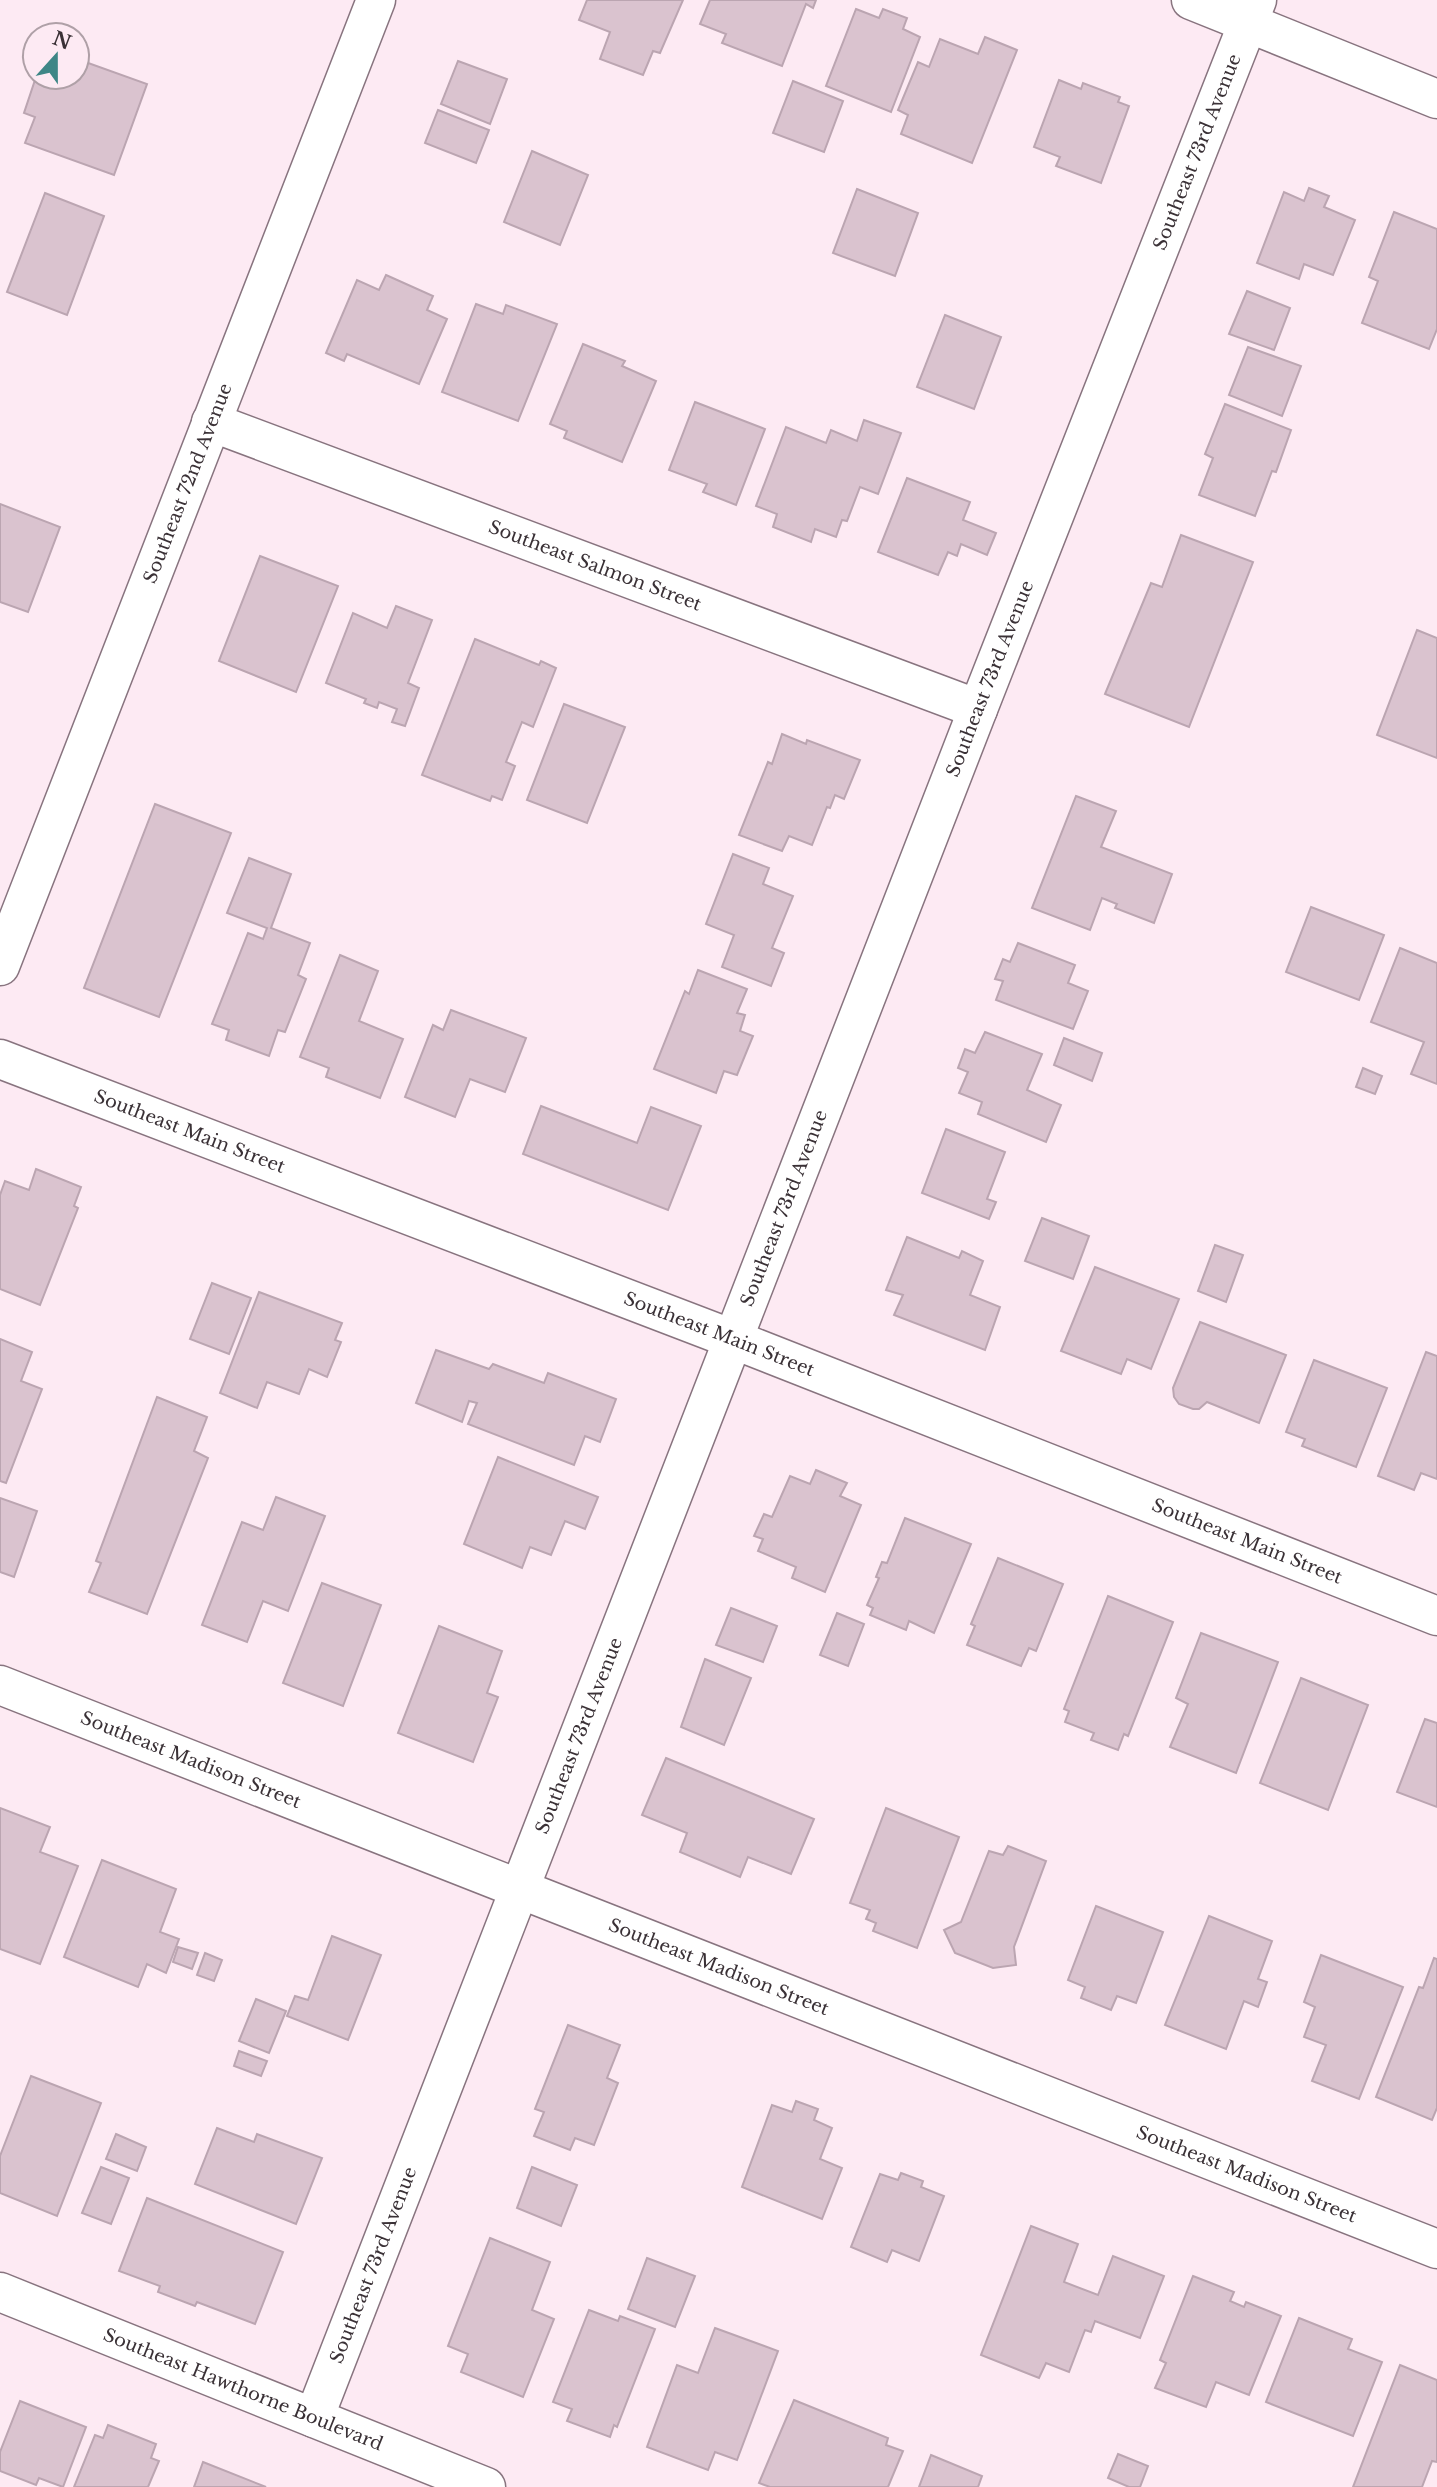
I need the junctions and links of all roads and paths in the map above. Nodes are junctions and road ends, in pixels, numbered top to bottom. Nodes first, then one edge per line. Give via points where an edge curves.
1 (376, 0) edge
2 (1191, 0) edge
3 (1253, 12) edge
4 (1437, 99) edge
5 (211, 422) junction
6 (978, 709) junction
7 (0, 966) edge
8 (0, 1059) edge
9 (735, 1340) junction
10 (1437, 1616) edge
11 (0, 1685) edge
12 (520, 1890) junction
13 (1437, 2249) edge
14 (0, 2292) edge
15 (314, 2418) junction
16 (486, 2487) edge

1 - 5 street, Southeast 72nd Avenue
2 - 3 street
3 - 4 street
3 - 6 street, Southeast 73rd Avenue
5 - 6 street, Southeast Salmon Street
5 - 7 street, Southeast 72nd Avenue
6 - 9 street, Southeast 73rd Avenue
8 - 9 street, Southeast Main Street
9 - 10 street, Southeast Main Street
9 - 12 street, Southeast 73rd Avenue
11 - 12 street, Southeast Madison Street
12 - 13 street, Southeast Madison Street
12 - 15 street, Southeast 73rd Avenue
14 - 15 street, Southeast Hawthorne Boulevard
15 - 16 street, Southeast Hawthorne Boulevard

